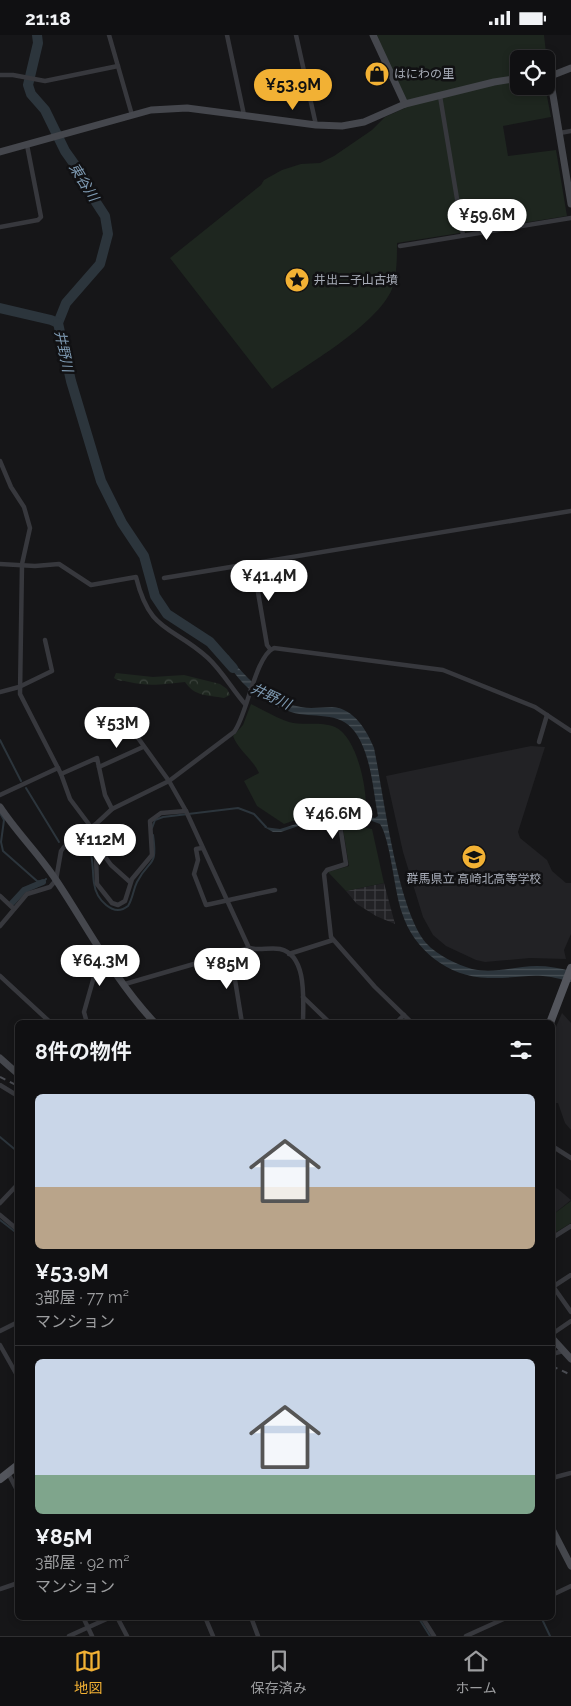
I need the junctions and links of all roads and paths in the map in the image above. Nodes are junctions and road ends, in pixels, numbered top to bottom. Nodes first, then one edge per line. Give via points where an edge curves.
1 (109, 35) edge
2 (227, 35) edge
3 (296, 35) edge
4 (373, 35) edge
5 (118, 66) junction
6 (571, 69) edge
7 (0, 75) edge
8 (555, 75) edge
9 (510, 79) edge
10 (552, 95) edge
11 (440, 96) junction
12 (405, 104) junction
13 (132, 115) junction
14 (244, 115) junction
15 (316, 125) junction
16 (571, 131) edge
17 (560, 133) junction
18 (27, 145) junction
19 (0, 153) edge
20 (571, 204) edge
21 (571, 217) edge
22 (0, 227) edge
23 (463, 235) junction
24 (400, 246) dead end
25 (0, 461) edge
26 (571, 511) edge
27 (253, 563) junction
28 (0, 564) edge
29 (22, 564) junction
30 (164, 578) dead end
31 (45, 640) dead end
32 (270, 649) junction
33 (20, 687) junction
34 (0, 692) edge
35 (245, 703) junction
36 (547, 715) junction
37 (123, 717) dead end
38 (571, 731) edge
39 (540, 742) dead end
40 (143, 747) junction
41 (99, 767) junction
42 (58, 768) junction
43 (60, 774) junction
44 (169, 781) junction
45 (0, 795) edge
46 (0, 807) edge
47 (112, 809) junction
48 (186, 812) junction
49 (341, 818) dead end
50 (91, 827) junction
51 (78, 837) junction
52 (91, 843) junction
53 (202, 848) junction
54 (56, 880) junction
55 (130, 882) junction
56 (275, 890) dead end
57 (0, 896) edge
58 (227, 899) junction
59 (14, 909) junction
60 (0, 925) edge
61 (333, 939) junction
62 (249, 949) junction
63 (101, 952) junction
64 (289, 954) junction
65 (231, 955) junction
66 (571, 968) edge
67 (0, 976) edge
68 (125, 984) junction
69 (303, 997) junction
70 (404, 1015) junction
71 (48, 1020) edge
72 (86, 1020) edge
73 (153, 1020) edge
74 (242, 1020) edge
75 (304, 1020) edge
76 (327, 1020) edge
77 (399, 1020) edge
78 (409, 1020) edge
79 (551, 1020) edge
80 (0, 1059) edge
81 (15, 1072) edge
82 (0, 1085) edge
83 (15, 1094) edge
84 (555, 1149) edge
85 (571, 1159) edge
86 (15, 1187) edge
87 (0, 1203) edge
88 (0, 1215) edge
89 (571, 1226) edge
90 (15, 1228) edge
91 (555, 1236) edge
92 (571, 1275) edge
93 (555, 1285) edge
94 (555, 1289) edge
95 (571, 1312) edge
96 (571, 1321) edge
97 (15, 1324) edge
98 (0, 1331) edge
99 (555, 1332) edge
100 (555, 1342) edge
101 (0, 1345) edge
102 (563, 1351) junction
103 (555, 1353) edge
104 (571, 1359) edge
105 (15, 1372) edge
106 (15, 1467) edge
107 (8, 1473) junction
108 (571, 1473) edge
109 (555, 1477) edge
110 (0, 1479) edge
111 (15, 1486) edge
112 (555, 1535) edge
113 (571, 1566) edge
114 (15, 1584) edge
115 (571, 1586) edge
116 (0, 1589) edge
117 (555, 1594) edge
118 (84, 1620) edge
119 (105, 1620) edge
120 (119, 1620) edge
121 (206, 1620) edge
122 (252, 1620) edge
123 (424, 1620) edge
124 (501, 1620) edge
125 (88, 1628) junction
126 (69, 1636) edge
127 (92, 1636) edge
128 (127, 1636) edge
129 (213, 1636) edge
130 (258, 1636) edge
131 (434, 1636) edge
132 (466, 1636) edge

1 - 5 street
2 - 14 street
3 - 15 street
4 - 12 street
5 - 7 street via 45,81
5 - 13 street
6 - 8 street
9 - 11 street
10 - 17 street
11 - 12 street
11 - 23 street
12 - 15 street via 357,124
13 - 14 street via 177,107
13 - 18 street
14 - 15 street
16 - 17 street
17 - 20 street
18 - 19 street
18 - 22 street via 41,217
21 - 23 street
23 - 24 street
25 - 29 street via 24,507 30,528
26 - 27 street
27 - 30 street
27 - 32 street via 266,645
28 - 29 street
29 - 33 street
29 - 35 street via 59,564 91,585 136,577 142,601 150,613 165,630 209,660
31 - 33 street via 52,671
32 - 35 street
32 - 36 street via 443,670 486,685
33 - 34 street
33 - 42 street via 20,694
35 - 44 street via 240,724 234,732
36 - 38 street
36 - 39 street
37 - 40 street
40 - 41 street
40 - 44 street
41 - 43 street via 97,758
41 - 47 street via 105,795
42 - 43 street
42 - 45 street
43 - 50 street via 70,799
44 - 47 street
44 - 48 street
46 - 54 street
47 - 50 street
48 - 53 street
48 - 55 street via 161,813 153,817 149,827 152,855
49 - 61 street via 346,864 324,874
50 - 51 street
51 - 52 street
51 - 54 street via 62,849
52 - 55 street
52 - 55 street via 96,857 97,884 112,903 118,905 125,901
53 - 58 street
53 - 58 street via 196,849 198,859 194,874 204,903 212,905
54 - 59 street via 50,887 27,894
54 - 63 street
56 - 58 street
57 - 59 street
58 - 62 street
59 - 60 street
61 - 64 street
61 - 70 street
62 - 64 street via 281,949
62 - 65 street
63 - 68 street
63 - 72 street via 84,1012
64 - 69 street via 302,976
65 - 68 street
65 - 74 street
66 - 79 main road
67 - 71 street
68 - 73 street
69 - 75 street
69 - 76 street
70 - 77 street
70 - 78 street
80 - 81 street
82 - 83 street
84 - 85 street
86 - 87 street
88 - 90 street
89 - 91 street
92 - 93 street
94 - 95 street
96 - 99 street
97 - 98 street
100 - 102 street
101 - 105 street
102 - 103 street
102 - 104 street
106 - 107 main road
107 - 110 main road
107 - 111 street
108 - 109 street
112 - 113 street
114 - 116 street
115 - 117 street
118 - 125 street
119 - 125 street
120 - 128 street
121 - 129 street
122 - 130 street
123 - 131 street
124 - 132 street
125 - 126 street
125 - 127 street

